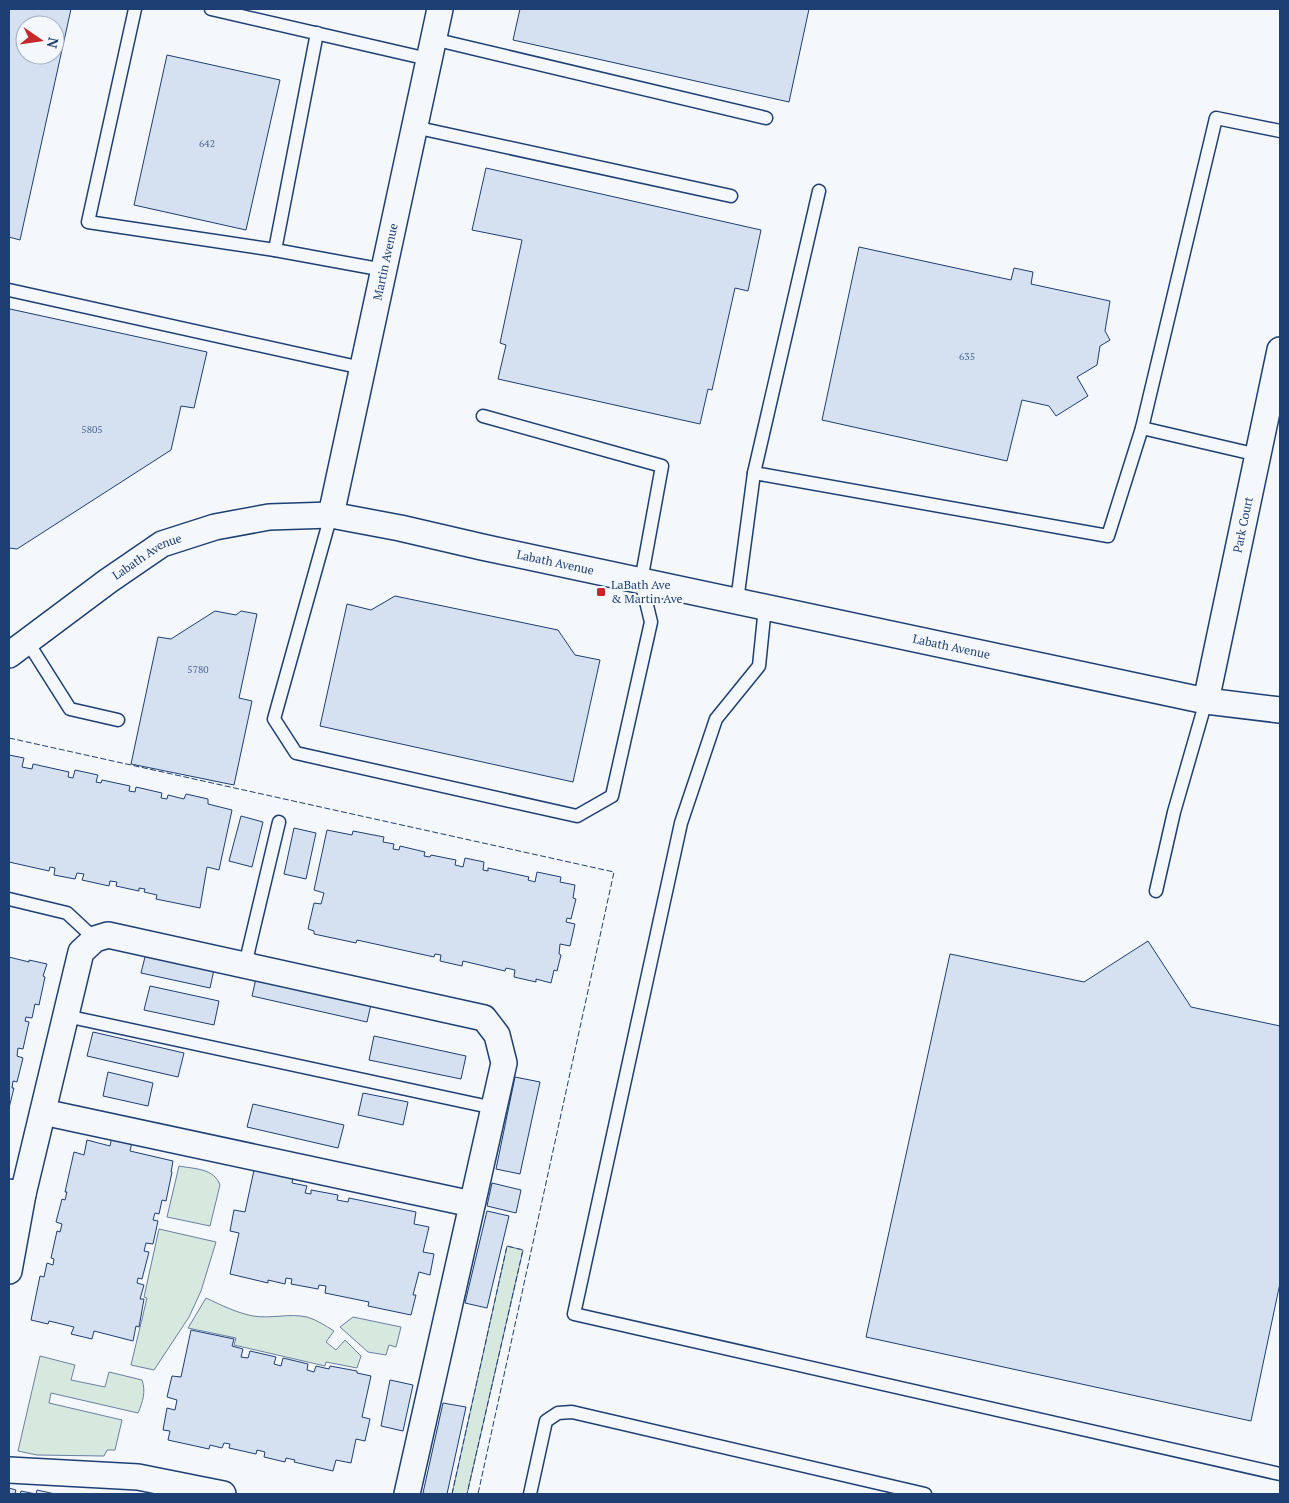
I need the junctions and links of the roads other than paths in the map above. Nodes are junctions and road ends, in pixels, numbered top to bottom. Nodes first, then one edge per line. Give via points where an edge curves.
1 (135, 9) edge
2 (211, 9) edge
3 (440, 9) edge
4 (317, 33) junction
5 (431, 49) junction
6 (766, 118) dead end
7 (414, 127) junction
8 (1280, 130) edge
9 (820, 191) dead end
10 (731, 196) dead end
11 (275, 250) junction
12 (384, 270) junction
13 (9, 290) edge
14 (1280, 350) edge
15 (362, 368) junction
16 (483, 416) dead end
17 (1142, 428) junction
18 (1258, 455) junction
19 (754, 473) junction
20 (331, 515) junction
21 (641, 581) junction
22 (737, 601) junction
23 (765, 607) junction
24 (18, 648) edge
25 (1206, 701) junction
26 (1280, 710) edge
27 (118, 720) dead end
28 (279, 822) dead end
29 (1156, 891) dead end
30 (9, 899) edge
31 (95, 940) junction
32 (245, 965) junction
33 (66, 1016) junction
34 (494, 1108) junction
35 (43, 1112) junction
36 (16, 1193) edge
37 (472, 1204) junction
38 (9, 1271) edge
39 (9, 1470) edge
40 (1280, 1474) edge
41 (223, 1494) edge
42 (407, 1494) edge
43 (530, 1494) edge
44 (925, 1494) edge

1 - 11 lane via 88,222
2 - 4 lane
3 - 5 street, Martin Avenue
4 - 5 lane
4 - 11 lane
5 - 6 lane
5 - 7 street, Martin Avenue
7 - 10 lane
7 - 12 street, Martin Avenue
8 - 17 lane via 1216,118
9 - 19 lane
11 - 12 lane
12 - 15 street, Martin Avenue
13 - 15 lane
14 - 18 street, Park Court
15 - 20 street, Martin Avenue
16 - 21 lane via 662,466
17 - 18 lane
17 - 19 lane via 1108,536
18 - 25 street, Park Court
19 - 22 lane
20 - 21 street, Labath Avenue
20 - 21 lane via 274,719 296,753 577,816 612,796 651,622
20 - 24 street, Labath Avenue via 269,517 215,527 162,544
21 - 22 street, Labath Avenue
22 - 23 street, Labath Avenue
23 - 25 street, Labath Avenue
23 - 40 lane via 759,666 716,719 681,823 574,1314
24 - 27 lane via 70,709
25 - 26 street, Labath Avenue
25 - 29 lane via 1174,812
28 - 32 lane
30 - 31 lane via 67,913
31 - 32 street via 108,935
31 - 33 street via 81,952
32 - 34 street via 484,1018 496,1035 504,1063
33 - 34 lane
33 - 35 street
34 - 37 street
35 - 36 street
35 - 37 street
36 - 38 street
37 - 42 street
39 - 41 street via 138,1477
43 - 44 lane via 546,1421 558,1413 572,1412

